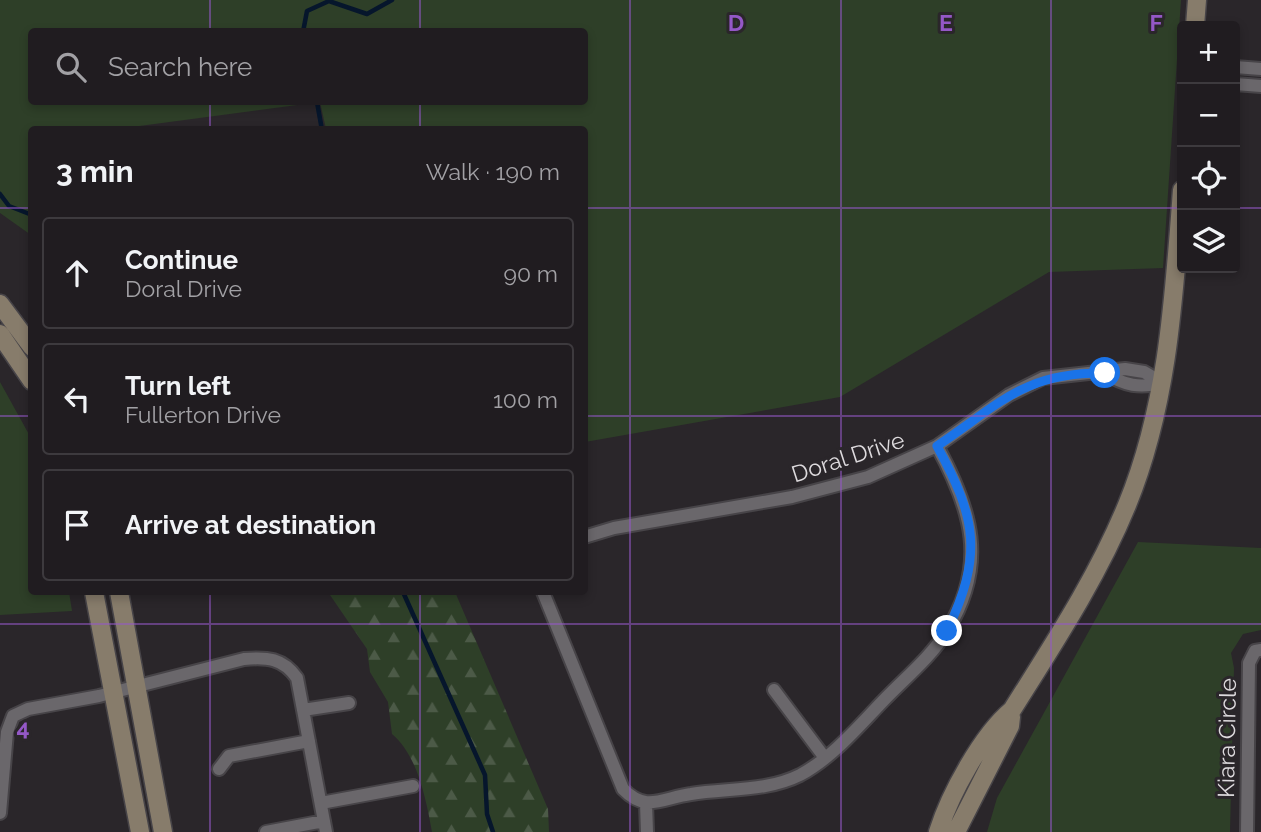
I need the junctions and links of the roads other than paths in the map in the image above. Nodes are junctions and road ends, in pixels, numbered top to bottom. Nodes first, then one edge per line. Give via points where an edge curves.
1 (1197, 0) edge
2 (1195, 21) edge
3 (1240, 67) edge
4 (1261, 69) edge
5 (1240, 84) edge
6 (1261, 86) edge
7 (1180, 210) edge
8 (0, 304) edge
9 (0, 334) edge
10 (28, 342) edge
11 (28, 375) edge
12 (1163, 383) junction
13 (937, 446) junction
14 (588, 536) edge
15 (95, 595) edge
16 (120, 595) edge
17 (544, 595) edge
18 (1261, 650) edge
19 (137, 687) junction
20 (774, 690) dead end
21 (114, 692) junction
22 (349, 703) dead end
23 (303, 710) junction
24 (1013, 710) junction
25 (309, 741) junction
26 (825, 758) junction
27 (219, 769) dead end
28 (413, 786) dead end
29 (321, 803) junction
30 (646, 803) junction
31 (0, 813) edge
32 (325, 827) edge
33 (140, 832) edge
34 (163, 832) edge
35 (266, 832) edge
36 (647, 832) edge
37 (938, 832) edge
38 (956, 832) edge
39 (1247, 832) edge

1 - 2 street
3 - 4 street
5 - 6 street
7 - 12 street
8 - 10 street
9 - 11 street
12 - 13 street, Doral Drive via 1144,372 1125,369 1043,378 1009,395
12 - 24 street via 1128,503 1100,564
13 - 14 street, Doral Drive via 832,489
13 - 26 street via 965,502 971,530 964,595 947,631 928,655
15 - 21 street
16 - 19 street
17 - 30 street via 622,789 633,800
18 - 39 street, Kiara Circle via 1255,651 1249,663
19 - 21 street
19 - 23 street via 244,659 275,659 297,678
19 - 34 street
20 - 26 street
21 - 31 street via 13,716 7,732
21 - 33 street
22 - 23 street
23 - 25 street
24 - 37 street via 1000,720 964,776
24 - 38 street via 1010,726
25 - 27 street via 229,756
25 - 29 street
26 - 30 street via 775,784
28 - 29 street
29 - 32 street
30 - 36 street
32 - 35 street

